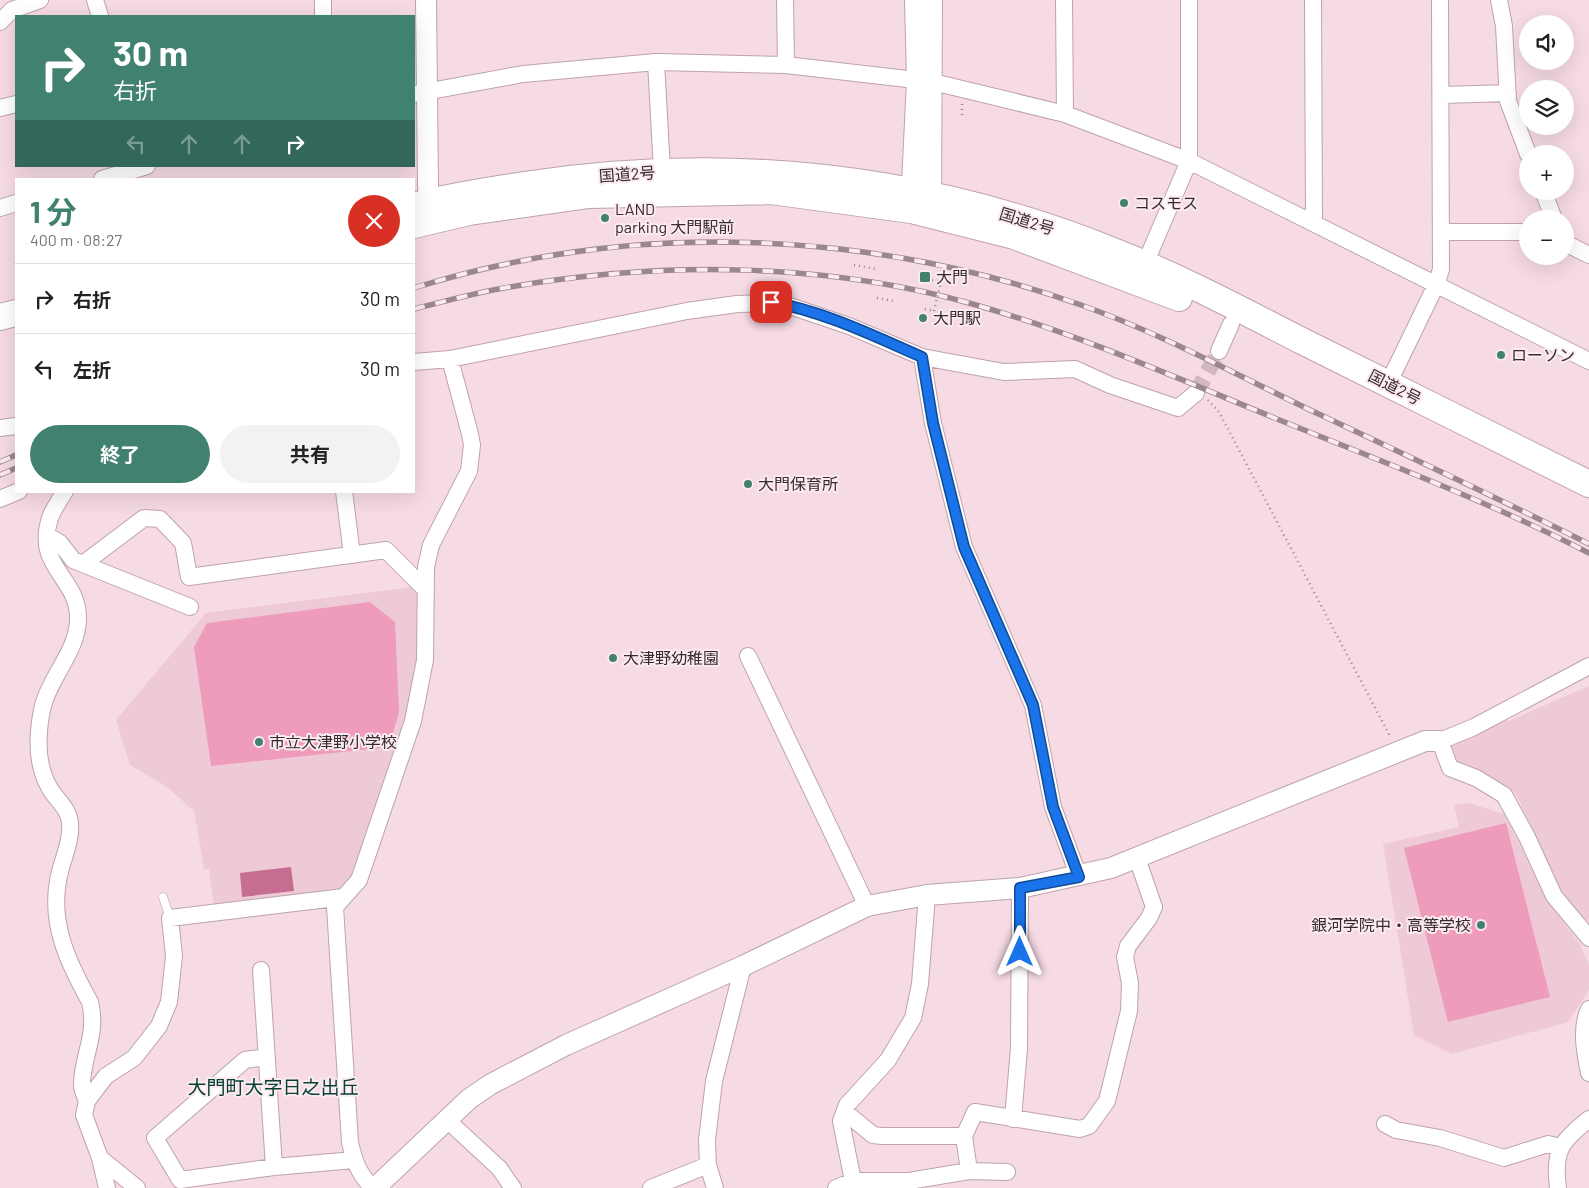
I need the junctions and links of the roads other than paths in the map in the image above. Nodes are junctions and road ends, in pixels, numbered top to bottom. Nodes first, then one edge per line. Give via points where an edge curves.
1 (40, 0) edge
2 (95, 0) edge
3 (323, 0) edge
4 (426, 0) edge
5 (785, 0) edge
6 (915, 0) edge
7 (932, 0) edge
8 (1064, 0) edge
9 (1189, 0) edge
10 (1313, 0) edge
11 (1440, 0) edge
12 (1499, 0) edge
13 (100, 15) edge
14 (323, 15) edge
15 (0, 22) edge
16 (656, 62) junction
17 (786, 65) junction
18 (925, 81) junction
19 (420, 92) edge
20 (1508, 93) junction
21 (1442, 95) junction
22 (15, 104) edge
23 (0, 108) edge
24 (1065, 114) junction
25 (1525, 145) edge
26 (1189, 161) junction
27 (144, 170) edge
28 (662, 171) junction
29 (107, 178) edge
30 (922, 202) junction
31 (15, 203) edge
32 (0, 208) edge
33 (422, 213) edge
34 (1314, 222) junction
35 (1442, 232) junction
36 (1519, 232) edge
37 (1574, 248) edge
38 (1589, 255) edge
39 (1145, 264) junction
40 (1437, 283) junction
41 (15, 313) edge
42 (0, 317) edge
43 (1231, 324) junction
44 (15, 330) edge
45 (0, 334) edge
46 (1219, 351) tunnel mouth
47 (922, 357) junction
48 (450, 360) junction
49 (415, 362) edge
50 (1589, 362) edge
51 (1388, 384) junction
52 (1196, 393) tunnel mouth
53 (15, 426) edge
54 (0, 428) edge
55 (1589, 484) edge
56 (15, 493) edge
57 (63, 493) edge
58 (344, 493) edge
59 (0, 499) edge
60 (1589, 503) edge
61 (48, 536) junction
62 (352, 555) junction
63 (83, 564) junction
64 (426, 590) junction
65 (190, 607) dead end
66 (748, 656) dead end
67 (1589, 666) edge
68 (1440, 741) junction
69 (1137, 858) junction
70 (1079, 877) junction
71 (1020, 888) junction
72 (927, 895) junction
73 (164, 897) dead end
74 (344, 897) junction
75 (867, 906) junction
76 (170, 918) junction
77 (1589, 938) edge
78 (743, 966) junction
79 (261, 970) dead end
80 (1589, 1009) edge
81 (266, 1057) junction
82 (1589, 1074) edge
83 (86, 1100) junction
84 (845, 1112) junction
85 (446, 1119) junction
86 (1013, 1119) junction
87 (1589, 1119) edge
88 (1385, 1124) dead end
89 (964, 1136) junction
90 (1560, 1147) junction
91 (100, 1158) junction
92 (354, 1160) junction
93 (708, 1165) junction
94 (274, 1167) junction
95 (969, 1171) junction
96 (1006, 1172) dead end
97 (852, 1181) junction
98 (954, 1181) edge
99 (108, 1188) edge
100 (137, 1188) edge
101 (374, 1188) edge
102 (513, 1188) edge
103 (651, 1188) edge
104 (715, 1188) edge
105 (836, 1188) edge
106 (1558, 1188) edge

1 - 15 street via 12,10
2 - 13 street
3 - 14 street
4 - 19 street
5 - 17 street
6 - 18 street
7 - 18 street
8 - 24 street
9 - 26 street
10 - 34 street
11 - 21 street
12 - 20 street
16 - 17 street
16 - 19 street via 523,74
16 - 28 street
17 - 18 street
18 - 24 street
18 - 30 street
19 - 33 street
20 - 21 street
20 - 25 street
21 - 35 street
22 - 23 street
24 - 26 street
26 - 34 street
26 - 39 street
27 - 29 street
28 - 30 highway, 国道2号 via 772,172
28 - 33 highway, 国道2号 via 584,176
30 - 33 highway, 国道2号 via 771,191 663,192 589,195 469,212
30 - 39 highway, 国道2号 via 1022,218
30 - 43 highway, 国道2号 via 1169,293
31 - 32 street
34 - 40 street
35 - 36 street
35 - 40 street via 1441,269
37 - 38 street
39 - 51 highway, 国道2号
40 - 50 street
40 - 51 street
41 - 42 highway
43 - 46 street
43 - 60 highway, 国道2号
44 - 45 highway
47 - 48 street via 849,326 771,302 687,311
47 - 52 street via 1004,372 1075,369 1110,385 1178,408
47 - 70 street via 933,423 964,547 1033,705 1053,807
48 - 49 street
48 - 64 street via 470,434 472,455 469,471 431,545 426,567
51 - 55 highway, 国道2号
53 - 54 street
56 - 59 street
57 - 61 street via 50,518
58 - 62 street
61 - 63 street via 60,543 73,560
61 - 83 street via 47,551 78,604 75,636 42,708 38,750 42,774 68,812 70,824 55,906 61,942 92,1012 93,1027 82,1086
62 - 63 street via 189,577 183,543 160,519 144,518
62 - 64 street via 386,550
63 - 65 street
64 - 74 street via 425,660 413,721 359,880
66 - 75 street
67 - 68 street via 1474,727
68 - 69 street via 1425,742 1399,752
68 - 77 street via 1450,768 1476,778 1504,795 1554,896
69 - 70 street
69 - 86 street via 1154,907 1150,918 1128,946 1125,957 1130,983 1129,1011 1107,1101 1089,1126 1080,1129
70 - 71 street
71 - 72 street
71 - 86 street via 1020,1048
72 - 75 street
72 - 84 street via 920,984 913,1018 888,1060 847,1105
73 - 76 lane
74 - 76 street
74 - 92 street via 335,907 350,1142
75 - 78 street
76 - 83 street via 174,956 169,1002 159,1026 134,1058 106,1076
78 - 85 street via 491,1084
78 - 93 street via 714,1081 707,1140
79 - 81 street
80 - 82 street via 1585,1018
81 - 94 street
81 - 94 street via 245,1060 154,1138 180,1180
83 - 91 street via 84,1115
84 - 89 street via 873,1135
84 - 97 street via 841,1121
85 - 101 street
85 - 102 street via 499,1168
86 - 89 street via 975,1112
87 - 90 street
88 - 90 street via 1396,1130 1440,1138 1504,1158 1548,1144
89 - 95 street
90 - 106 street
91 - 99 street
91 - 100 street
92 - 94 street
92 - 101 street via 363,1179
93 - 103 street
93 - 104 street
95 - 96 street
95 - 98 street
97 - 98 street
97 - 105 street

